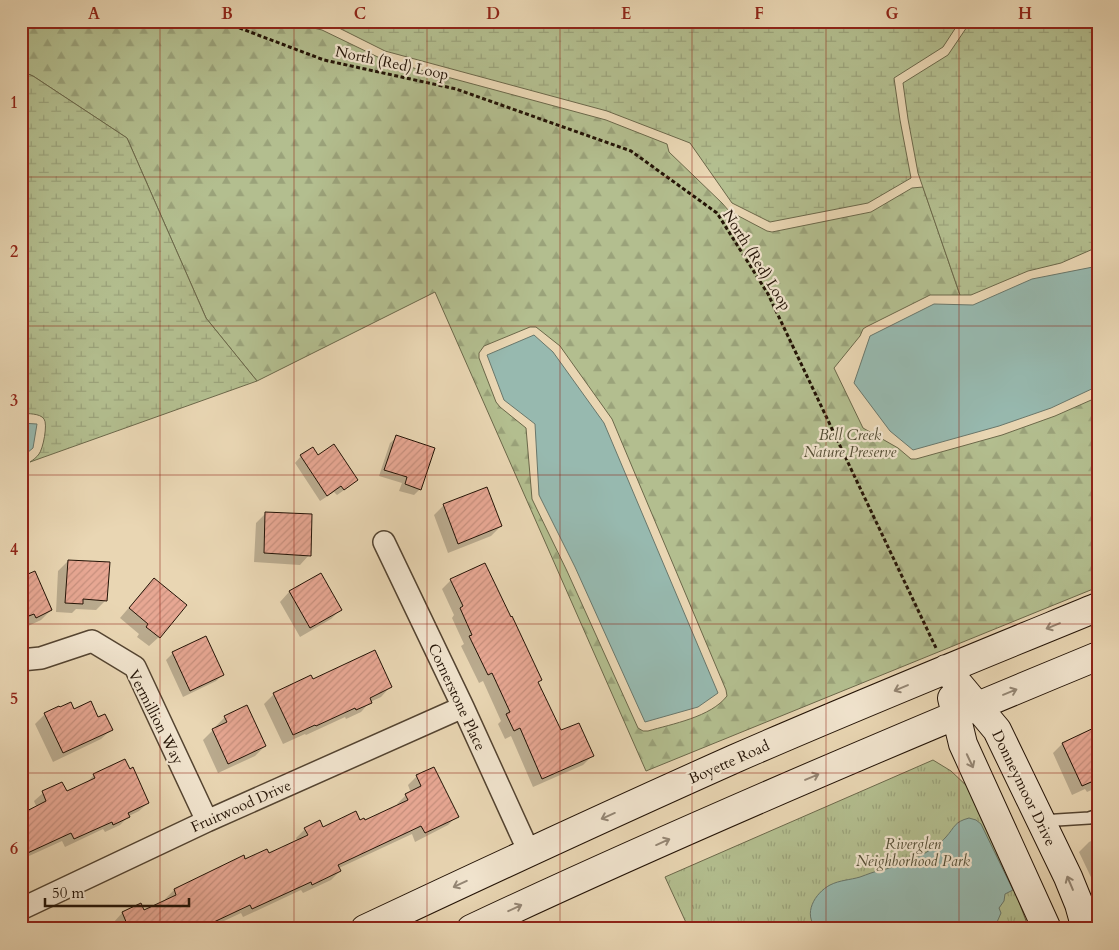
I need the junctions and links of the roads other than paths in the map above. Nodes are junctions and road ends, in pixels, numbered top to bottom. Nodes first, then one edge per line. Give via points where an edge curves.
1 (384, 542) dead end
2 (1098, 607) edge
3 (1098, 656) edge
4 (21, 660) edge
5 (946, 669) junction
6 (463, 707) junction
7 (967, 710) junction
8 (1098, 814) edge
9 (207, 821) junction
10 (1041, 821) junction
11 (529, 852) junction
12 (21, 908) edge
13 (1086, 922) edge
14 (365, 929) edge
15 (471, 929) edge
16 (1047, 929) edge

1 - 6 street, Cornerstone Place
2 -> 5 main road, Boyette Road
7 -> 3 main road
4 - 9 street, Vermillion Way via 41,658 92,641 135,668
5 - 7 main road, Donneymoor Drive
5 -> 11 main road, Boyette Road
6 - 9 street, Fruitwood Drive
6 - 11 street, Cornerstone Place
7 - 10 main road, Donneymoor Drive via 997,730
15 -> 7 main road
7 -> 16 main road, Donneymoor Drive via 963,744
8 - 10 lane via 1089,818
9 - 12 street, Fruitwood Drive
13 -> 10 main road, Donneymoor Drive
11 -> 14 main road, Boyette Road

